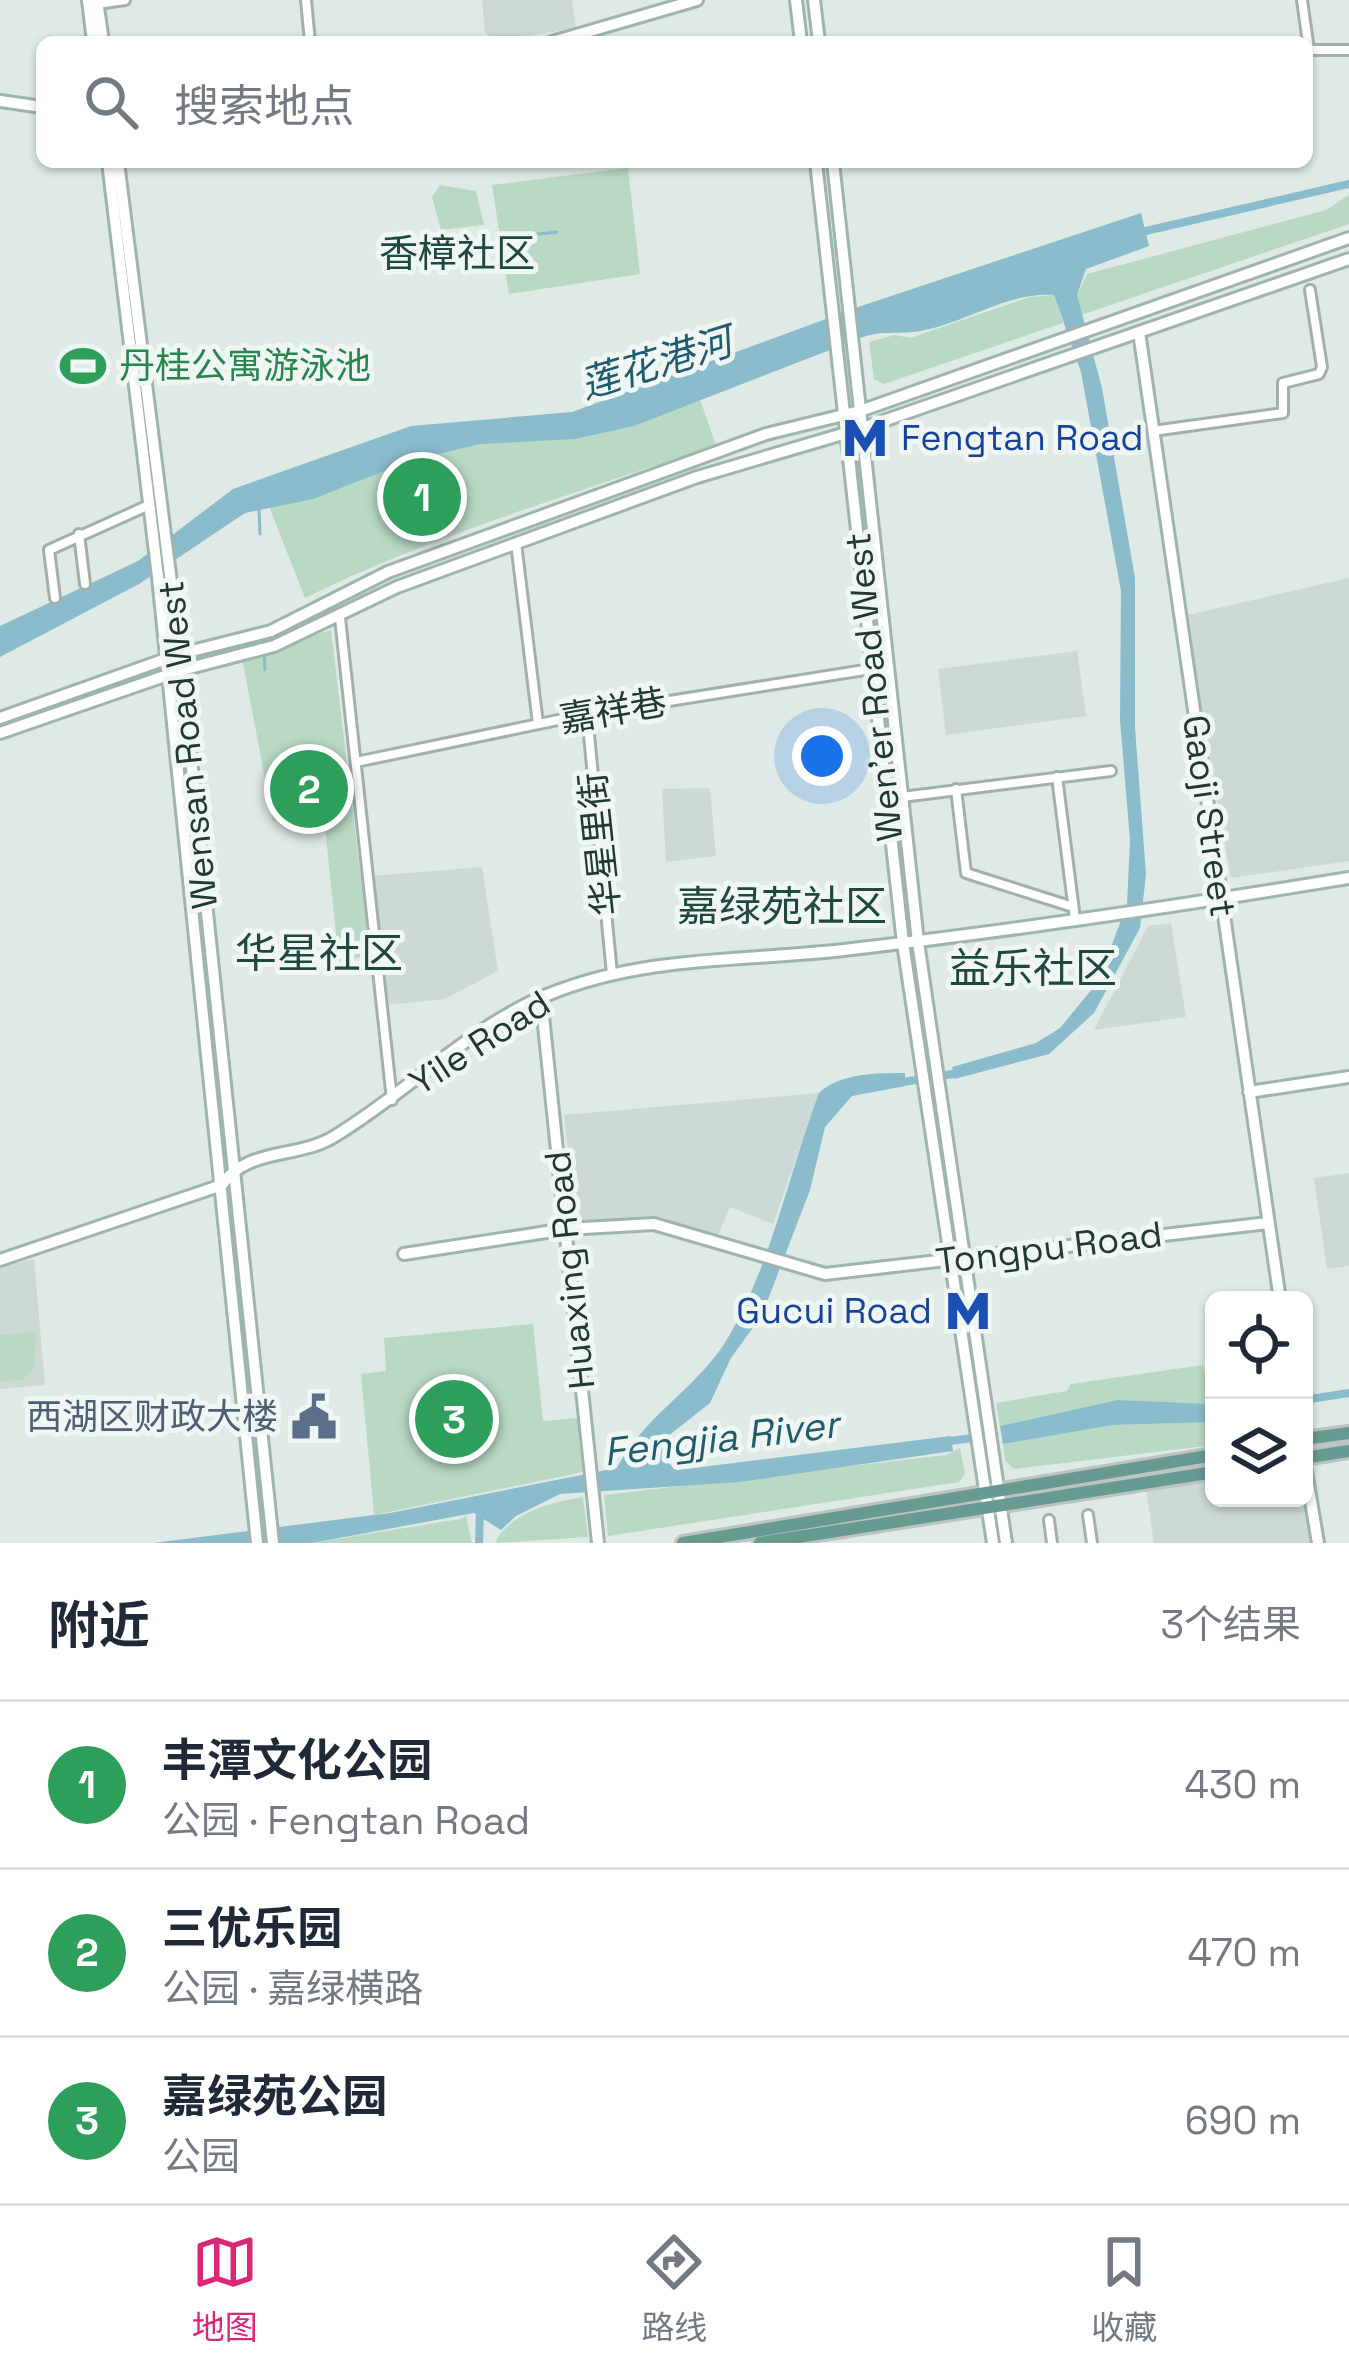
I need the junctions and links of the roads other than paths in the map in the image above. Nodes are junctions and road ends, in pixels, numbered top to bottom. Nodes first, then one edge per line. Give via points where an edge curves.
1 (125, 0) edge
2 (306, 0) edge
3 (697, 0) edge
4 (796, 0) edge
5 (814, 0) edge
6 (1302, 0) edge
7 (94, 1) edge
8 (93, 36) edge
9 (102, 36) edge
10 (309, 36) edge
11 (573, 36) edge
12 (800, 36) edge
13 (818, 36) edge
14 (1306, 36) edge
15 (1313, 50) edge
16 (1349, 50) edge
17 (0, 100) edge
18 (36, 106) edge
19 (109, 168) edge
20 (119, 168) edge
21 (817, 168) edge
22 (834, 168) edge
23 (1349, 238) edge
24 (1349, 259) edge
25 (1310, 290) dead end
26 (1139, 332) junction
27 (860, 411) junction
28 (844, 414) junction
29 (863, 428) junction
30 (1153, 431) junction
31 (846, 432) junction
32 (148, 505) junction
33 (158, 533) junction
34 (79, 534) junction
35 (516, 543) junction
36 (164, 574) junction
37 (85, 584) dead end
38 (55, 598) dead end
39 (340, 618) junction
40 (180, 654) junction
41 (166, 660) junction
42 (872, 669) junction
43 (182, 670) junction
44 (168, 675) junction
45 (587, 714) junction
46 (0, 718) edge
47 (538, 724) junction
48 (0, 734) edge
49 (356, 762) junction
50 (1111, 771) dead end
51 (1057, 777) junction
52 (956, 789) junction
53 (902, 797) junction
54 (1349, 878) edge
55 (1221, 899) junction
56 (1074, 913) junction
57 (918, 942) junction
58 (903, 944) junction
59 (612, 974) junction
60 (542, 997) junction
61 (928, 1060) junction
62 (1349, 1077) edge
63 (1250, 1092) junction
64 (392, 1102) junction
65 (232, 1169) junction
66 (222, 1185) junction
67 (1268, 1223) junction
68 (566, 1229) junction
69 (404, 1254) dead end
70 (956, 1259) junction
71 (0, 1260) edge
72 (1279, 1291) edge
73 (1349, 1433) edge
74 (1313, 1438) edge
75 (1349, 1451) edge
76 (1205, 1457) edge
77 (1313, 1457) edge
78 (1205, 1473) edge
79 (991, 1500) junction
80 (1312, 1507) edge
81 (1088, 1515) dead end
82 (1049, 1520) dead end
83 (257, 1543) edge
84 (272, 1543) edge
85 (598, 1543) edge
86 (683, 1543) edge
87 (764, 1543) edge
88 (993, 1543) edge
89 (1006, 1543) edge
90 (1052, 1543) edge
91 (1091, 1543) edge
92 (1318, 1543) edge

1 - 7 street
2 - 10 street
3 - 11 main road
4 - 12 main road
5 - 13 main road
6 - 14 street
7 - 8 main road
7 - 9 main road
15 - 16 street
17 - 18 main road
19 - 32 main road, Wensan Road West
20 - 33 main road, Wensan Road West
21 - 28 main road, Wen'er Road West
22 - 27 main road, Wen'er Road West
23 - 27 main road
24 - 26 main road
25 - 30 street via 1322,368 1283,383 1283,413
26 - 29 main road
26 - 30 main road, Gaoji Street
27 - 28 main road
27 - 29 main road, Wen'er Road West
28 - 31 main road, Wen'er Road West
28 - 40 main road via 766,434 388,572 271,631
29 - 31 main road
29 - 53 main road, Wen'er Road West
30 - 55 main road, Gaoji Street
31 - 35 main road
31 - 42 main road, Wen'er Road West
32 - 33 main road, Wensan Road West
32 - 34 street
33 - 36 main road, Wensan Road West
34 - 37 street
34 - 38 street via 49,550
35 - 39 main road via 397,586
35 - 47 street
36 - 40 main road, Wensan Road West
36 - 41 main road, Wensan Road West
39 - 43 main road
39 - 49 street
40 - 41 main road
40 - 43 main road, Wensan Road West
41 - 44 main road, Wensan Road West
41 - 46 main road
42 - 45 street, 嘉祥巷
42 - 58 main road, Wen'er Road West
43 - 44 main road
43 - 65 main road, Wensan Road West
44 - 48 main road
44 - 66 main road, Wensan Road West
45 - 47 street, 嘉祥巷
45 - 59 street, 华星里街
47 - 49 street, 嘉祥巷
49 - 64 street
50 - 51 street
51 - 52 street
51 - 56 street
52 - 53 street
52 - 56 street via 966,874
53 - 57 main road, Wen'er Road West
54 - 55 main road, Yile Road
55 - 56 main road, Yile Road
55 - 63 main road, Gaoji Street
56 - 57 main road, Yile Road
57 - 58 main road, Yile Road
57 - 61 main road, Wen'er Road West
58 - 59 main road, Yile Road via 685,958
58 - 61 main road, Wen'er Road West
59 - 60 main road, Yile Road
60 - 64 main road, Yile Road
60 - 68 main road, Huaxing Road
61 - 70 main road, Wen'er Road West
62 - 63 main road
63 - 67 main road, Gaoji Street
64 - 65 main road, Yile Road via 329,1140
65 - 66 main road
65 - 84 main road, Wensan Road West
66 - 71 main road
66 - 83 main road, Wensan Road West
67 - 70 main road, Tongpu Road
67 - 72 main road, Gaoji Street
68 - 69 main road, Tongpu Road
68 - 70 main road, Tongpu Road via 654,1224 825,1274
68 - 85 main road, Huaxing Road
70 - 79 main road, Wen'er Road West
73 - 74 main road
75 - 77 main road
76 - 79 main road
78 - 79 main road
79 - 86 main road
79 - 87 main road
79 - 88 main road
79 - 89 main road
80 - 92 main road
81 - 91 street
82 - 90 street

